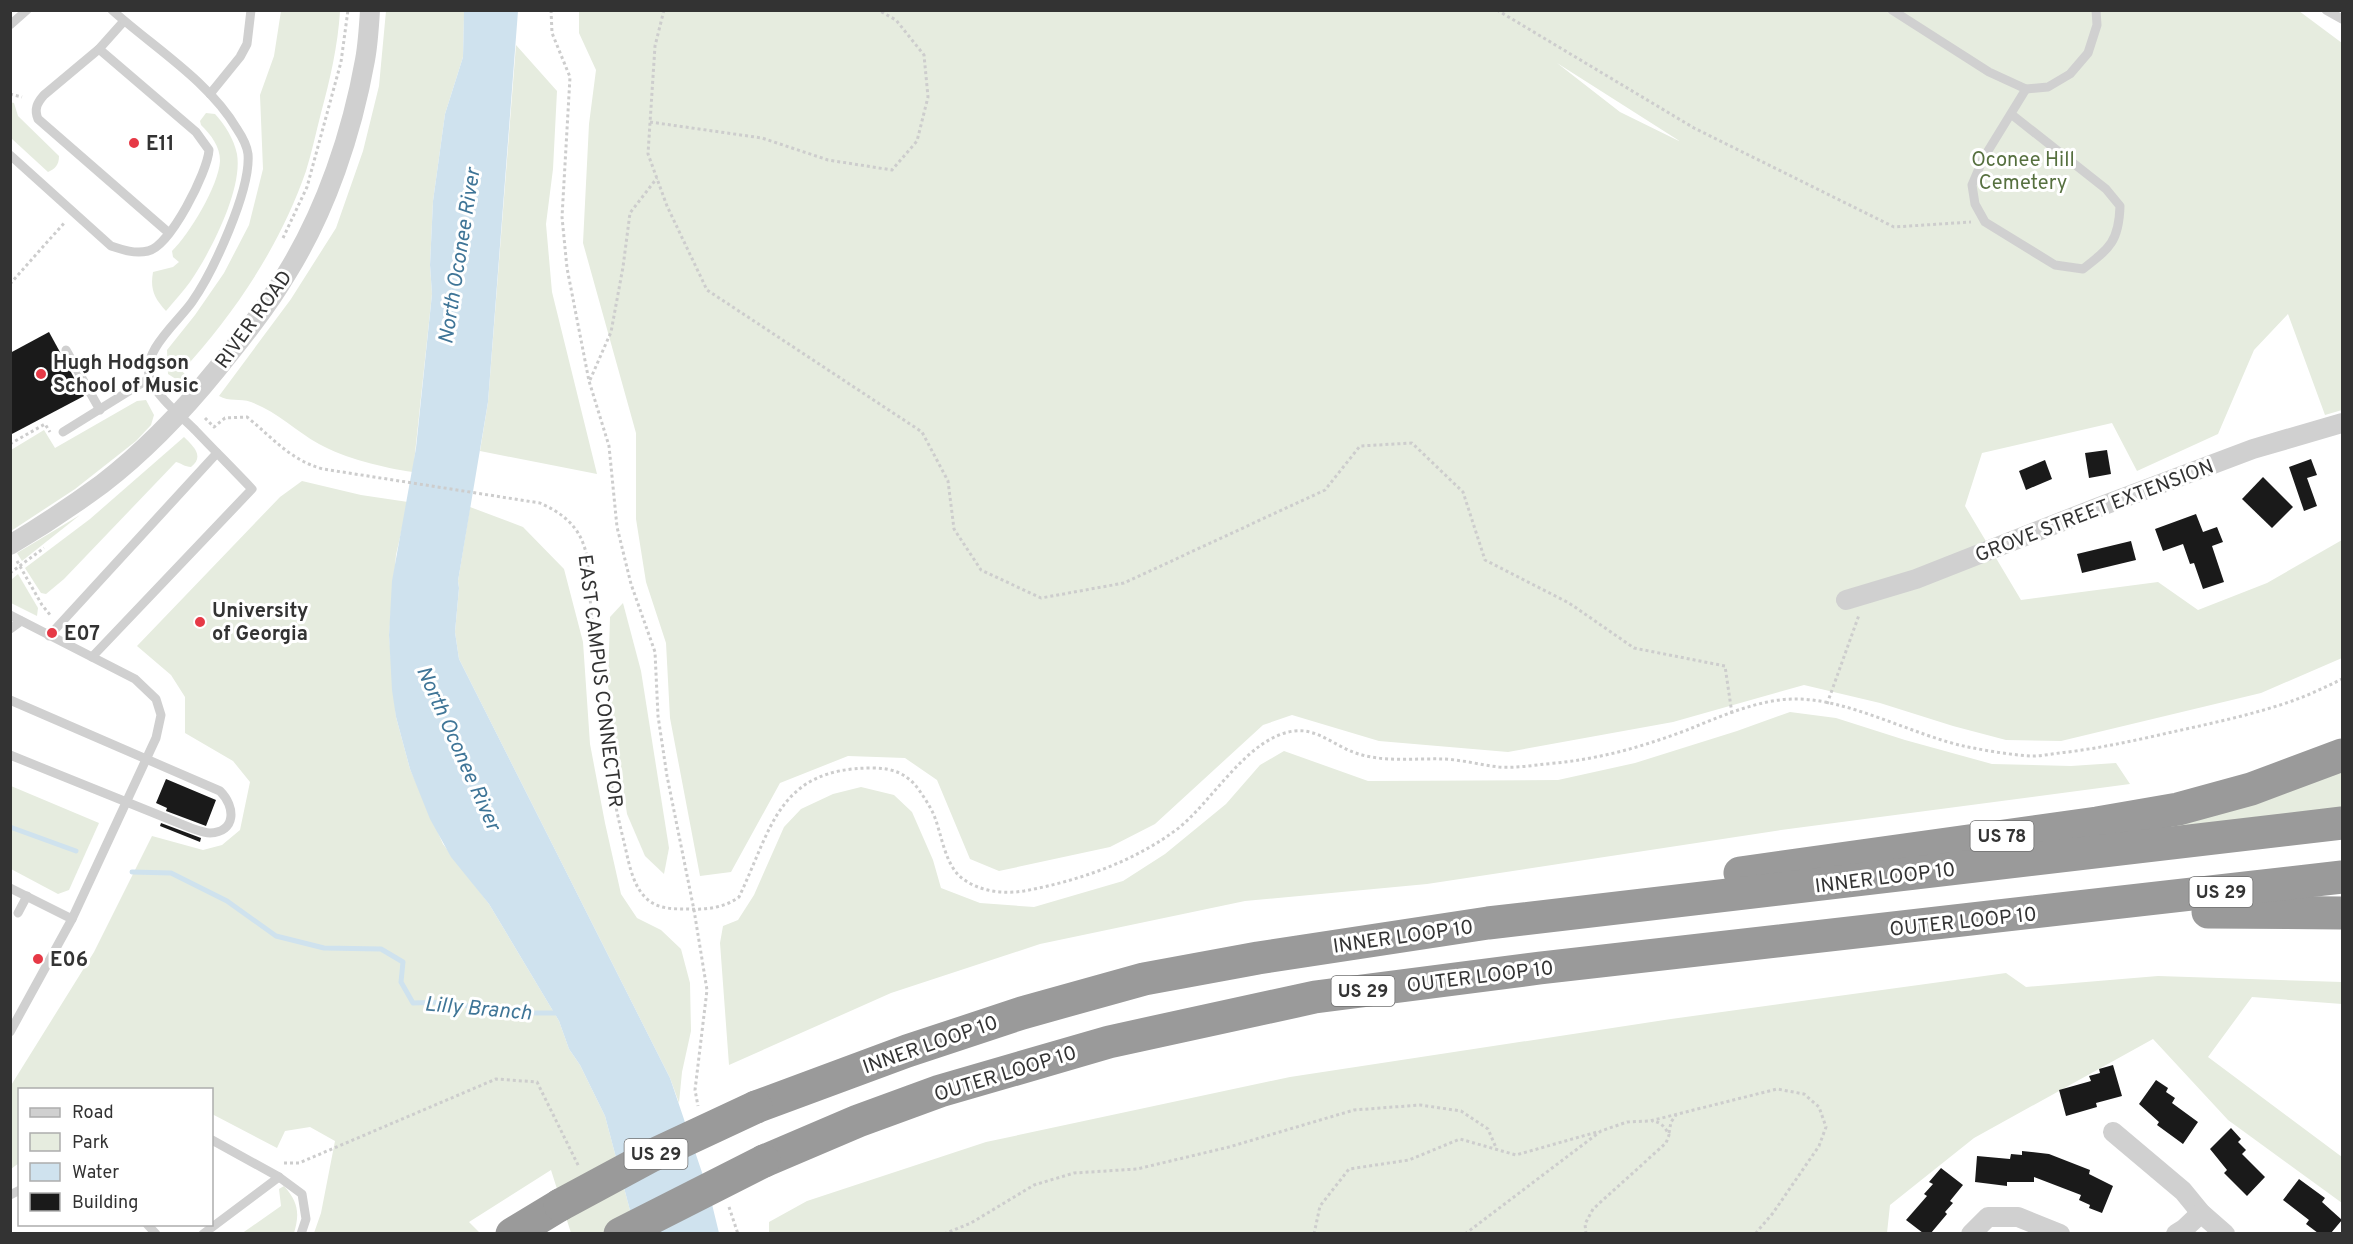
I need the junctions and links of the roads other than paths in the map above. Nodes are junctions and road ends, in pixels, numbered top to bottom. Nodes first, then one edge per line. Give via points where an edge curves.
1 (27, 10) edge
2 (112, 10) edge
3 (251, 10) edge
4 (370, 10) edge
5 (1892, 10) edge
6 (2096, 10) edge
7 (2326, 10) edge
8 (2343, 19) edge
9 (124, 21) junction
10 (10, 25) edge
11 (99, 49) junction
12 (2026, 89) junction
13 (210, 94) junction
14 (2011, 114) junction
15 (10, 155) edge
16 (170, 233) junction
17 (66, 350) dead end
18 (150, 378) junction
19 (100, 410) junction
20 (178, 414) junction
21 (2343, 423) edge
22 (63, 432) dead end
23 (217, 453) junction
24 (12, 549) edge
25 (1846, 600) dead end
26 (10, 615) edge
27 (21, 621) junction
28 (10, 629) edge
29 (50, 636) junction
30 (92, 657) junction
31 (10, 700) edge
32 (10, 754) edge
33 (2343, 754) edge
34 (147, 759) junction
35 (127, 801) junction
36 (2343, 823) edge
37 (2343, 877) edge
38 (10, 888) edge
39 (27, 896) junction
40 (1659, 903) junction
41 (2099, 906) junction
42 (18, 913) dead end
43 (2343, 913) edge
44 (72, 919) junction
45 (10, 1032) edge
46 (2113, 1132) dead end
47 (213, 1141) edge
48 (279, 1177) junction
49 (2201, 1213) junction
50 (213, 1226) edge
51 (301, 1233) edge
52 (512, 1233) edge
53 (620, 1233) edge
54 (1971, 1233) edge
55 (2060, 1233) edge
56 (2176, 1233) edge
57 (2225, 1233) edge

1 - 10 lane
2 - 9 lane
3 - 13 lane via 247,44
4 - 20 street, RIVER ROAD via 365,60 353,111 314,224 287,273 242,338
5 - 12 lane via 1989,72
6 - 12 lane via 2097,25 2088,53 2070,74 2048,87
7 - 8 lane
9 - 11 lane
9 - 13 lane
11 - 16 lane via 196,132 209,150 183,215
11 - 16 lane via 44,95 37,104 38,119
12 - 14 lane
13 - 18 lane via 239,131 248,153 245,178 209,273 151,356
14 - 14 lane via 1972,185 1976,204 1985,222 2055,265 2083,269 2105,251 2120,229 2120,206 2106,189
15 - 16 lane via 111,246 128,252 150,251
17 - 19 lane
18 - 19 lane
18 - 20 lane
19 - 22 lane
20 - 23 lane
20 - 24 street, RIVER ROAD via 103,483
21 - 25 street, GROVE STREET EXTENSION via 2253,449 1916,579
23 - 29 lane
23 - 30 lane via 252,489
26 - 27 lane
27 - 28 lane
27 - 29 lane
29 - 30 lane
30 - 34 lane via 135,679 156,699 160,715
31 - 34 lane
32 - 35 lane
33 - 40 highway, US 78 via 2251,789 2178,809 2097,824 1744,871
34 - 35 lane
34 - 35 lane via 220,791 229,800 232,812 228,823 221,831 208,833
35 - 44 lane
36 - 40 highway, INNER LOOP 10 / US 29
37 - 41 highway, OUTER LOOP 10 / US 29
38 - 39 lane
39 - 42 lane
39 - 44 lane
40 - 52 highway, INNER LOOP 10 / US 29, bridge via 1374,939 1144,979 1022,1013 756,1107 651,1156
41 - 43 highway via 2139,914
41 - 53 highway, OUTER LOOP 10 / US 29, bridge via 1315,997 1109,1042 940,1092 858,1121 764,1161
44 - 45 lane
46 - 49 street via 2183,1191
47 - 48 lane
48 - 50 lane
48 - 51 lane via 302,1194 306,1219
49 - 56 street
49 - 57 street
54 - 55 street via 1988,1217 2018,1217

